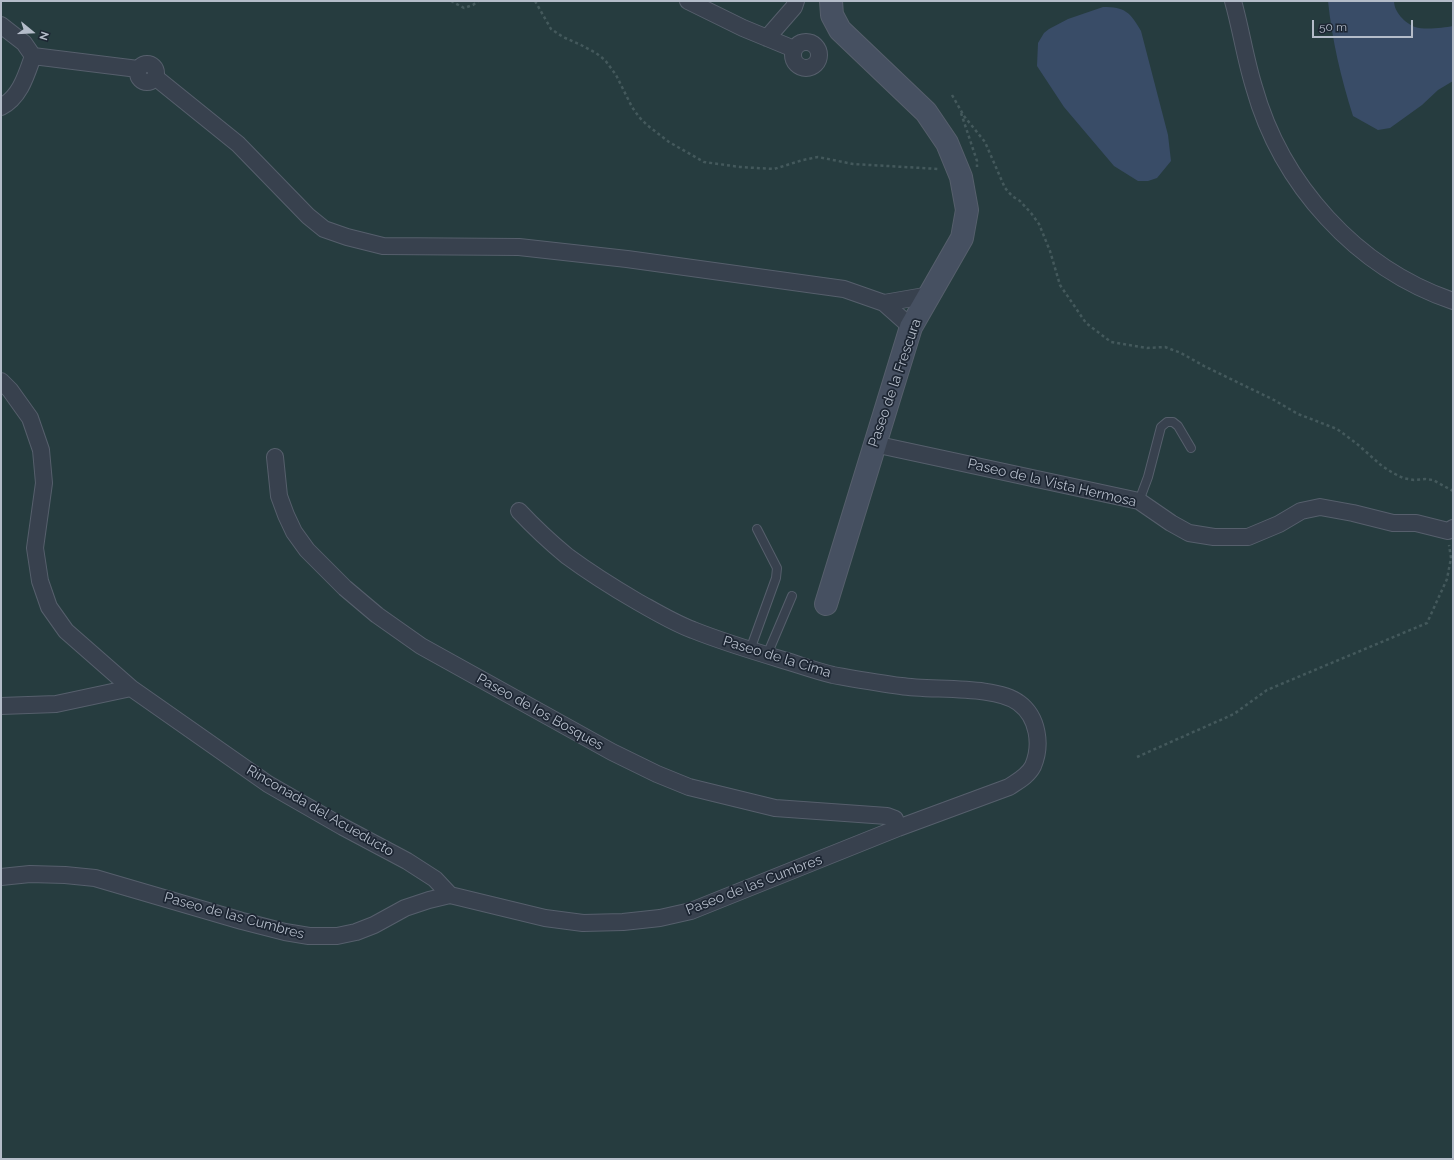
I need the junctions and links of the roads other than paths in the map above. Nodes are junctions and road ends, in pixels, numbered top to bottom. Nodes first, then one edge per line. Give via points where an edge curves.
1 (688, 1) edge
2 (796, 1) edge
3 (831, 1) edge
4 (1233, 1) edge
5 (1, 25) edge
6 (767, 38) junction
7 (794, 49) dead end
8 (33, 56) junction
9 (1, 108) edge
10 (930, 295) junction
11 (1453, 301) edge
12 (884, 303) junction
13 (911, 327) junction
14 (1, 381) edge
15 (874, 444) junction
16 (1191, 448) dead end
17 (275, 457) dead end
18 (1139, 501) junction
19 (519, 511) dead end
20 (757, 529) dead end
21 (1450, 530) edge
22 (792, 596) dead end
23 (826, 604) dead end
24 (750, 650) junction
25 (767, 655) junction
26 (131, 688) junction
27 (1, 706) edge
28 (1037, 750) joint
29 (898, 828) junction
30 (1, 877) edge
31 (450, 895) junction

1 - 6 street
2 - 6 street via 794,7
3 - 10 street, Paseo de la Frescura via 832,15 840,30 926,112 947,143 959,172 967,210 962,238
4 - 11 street via 1262,113 1278,150 1297,181 1338,229 1359,248 1412,282
5 - 8 street via 24,43
6 - 7 street
8 - 9 street via 26,79 11,102
8 - 12 street via 138,69 144,64 152,66 155,68 155,76 238,144 308,216 324,229 347,237 383,246 518,247 626,259 844,289
10 - 12 street
10 - 13 street, Paseo de la Frescura
12 - 13 street
13 - 15 street, Paseo de la Frescura
14 - 26 street, Rinconada del Acueducto via 30,418 41,450 44,484 35,548 40,581 49,607 66,631
15 - 18 street, Paseo de la Vista Hermosa
15 - 23 street, Paseo de la Frescura
16 - 18 lane via 1173,422 1167,422 1161,428
17 - 29 street, Paseo de los Bosques via 279,496 294,532 307,550 377,615 421,646 468,674 612,752 689,787 775,808 887,816 895,819
18 - 21 street, Paseo de la Vista Hermosa via 1171,524 1189,533 1214,537 1248,537 1301,511 1320,507 1393,523 1416,523
19 - 24 street, Paseo de la Cima via 566,555 607,584 692,630
20 - 24 lane via 777,568 776,578
22 - 25 lane
24 - 25 street, Paseo de la Cima
25 - 28 street, Paseo de la Cima via 832,674 904,687 987,692 1007,696 1020,703 1029,713 1034,722
26 - 27 street via 56,704
26 - 31 street, Rinconada del Acueducto via 268,784 407,861 435,879
28 - 29 street, Paseo de las Cumbres via 1032,766 1024,778 1009,787
29 - 31 street, Paseo de las Cumbres via 691,911 660,918 583,923 545,918
30 - 31 street, Paseo de las Cumbres via 30,874 95,878 242,921 309,936 337,936 356,932 405,908

